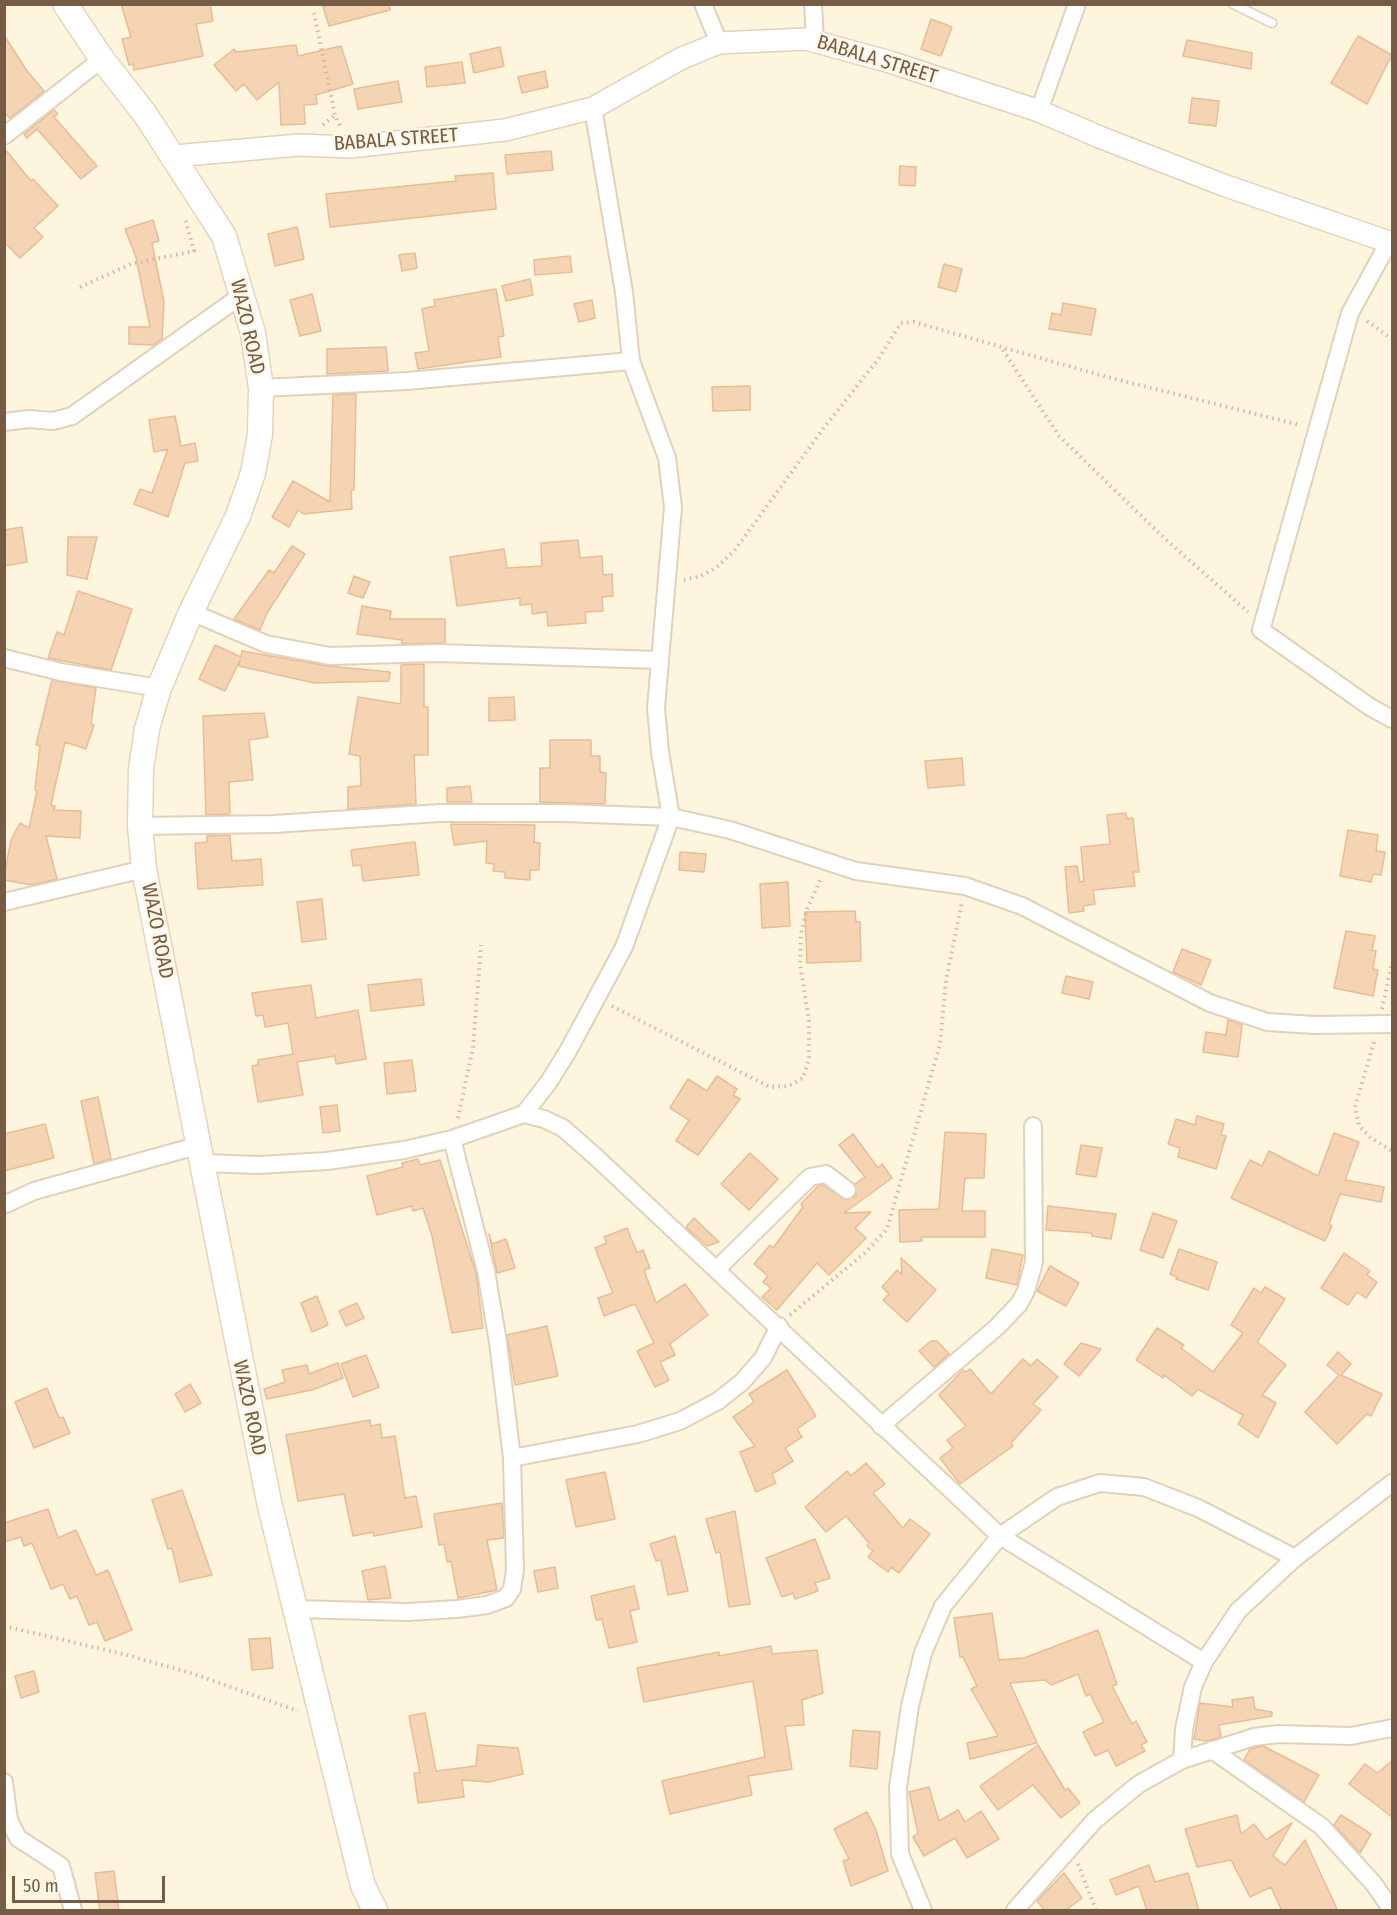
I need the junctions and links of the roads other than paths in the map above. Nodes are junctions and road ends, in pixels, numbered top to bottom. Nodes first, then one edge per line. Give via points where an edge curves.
1 (65, 4) edge
2 (703, 4) edge
3 (813, 4) edge
4 (1077, 4) edge
5 (1233, 4) edge
6 (1272, 23) dead end
7 (815, 41) junction
8 (719, 43) junction
9 (102, 59) junction
10 (593, 108) junction
11 (1039, 111) junction
12 (4, 136) edge
13 (174, 156) junction
14 (1391, 242) edge
15 (242, 295) junction
16 (631, 361) junction
17 (261, 388) junction
18 (4, 422) edge
19 (191, 612) junction
20 (4, 658) edge
21 (658, 660) junction
22 (159, 688) junction
23 (1392, 719) edge
24 (671, 816) junction
25 (140, 826) junction
26 (144, 869) junction
27 (4, 902) edge
28 (1386, 1023) edge
29 (524, 1114) junction
30 (1033, 1126) dead end
31 (452, 1139) junction
32 (202, 1154) junction
33 (847, 1190) dead end
34 (4, 1205) edge
35 (717, 1269) junction
36 (779, 1326) junction
37 (881, 1426) junction
38 (512, 1458) junction
39 (1392, 1483) edge
40 (1000, 1536) junction
41 (1295, 1558) junction
42 (295, 1609) junction
43 (1204, 1662) junction
44 (1392, 1728) edge
45 (1212, 1750) junction
46 (1182, 1760) junction
47 (4, 1782) edge
48 (1392, 1910) edge
49 (73, 1911) edge
50 (375, 1911) edge
51 (923, 1911) edge
52 (1015, 1911) edge

1 - 9 main road, WAZO ROAD
2 - 8 street
3 - 7 street
4 - 11 street
5 - 6 lane
7 - 8 street, BABALA STREET
7 - 11 street, BABALA STREET
8 - 10 street, BABALA STREET via 682,58
9 - 12 street
9 - 13 main road, WAZO ROAD
10 - 13 street, BABALA STREET via 505,130 350,147 299,145
10 - 16 street via 624,292
11 - 14 street, BABALA STREET via 1226,186
13 - 15 main road, WAZO ROAD via 224,236
14 - 23 street via 1350,313 1261,630
15 - 17 main road, WAZO ROAD via 253,333
15 - 18 street via 72,416 53,422
16 - 17 street via 408,381
16 - 21 street via 667,458 673,507
17 - 19 main road, WAZO ROAD via 260,434 253,473 238,516
19 - 21 street via 266,644 330,656 438,653
19 - 22 main road, WAZO ROAD
20 - 22 street
21 - 24 street via 656,708
22 - 25 main road, WAZO ROAD via 141,769
24 - 25 street via 440,813 274,824
24 - 28 street via 730,830 856,871 966,886 1022,906 1210,1003 1258,1019 1314,1025
24 - 29 street via 624,947 549,1083
25 - 26 main road, WAZO ROAD
26 - 27 street
26 - 32 main road, WAZO ROAD
29 - 31 street
29 - 35 street via 562,1128
30 - 37 street via 1034,1262 1026,1291 997,1327
31 - 32 street via 327,1161 259,1165
31 - 38 street via 486,1271
32 - 34 street via 75,1179
32 - 42 main road, WAZO ROAD via 242,1373
33 - 35 street via 826,1174 810,1176
35 - 36 street
36 - 37 street
36 - 38 street via 763,1358 742,1382 718,1401 680,1421 638,1434
37 - 40 street
38 - 42 street via 515,1570 506,1598 487,1605 408,1612
39 - 41 street
40 - 41 street via 1057,1497 1100,1483 1144,1486 1198,1508
40 - 43 street
40 - 51 street via 944,1606 923,1653 910,1706 898,1787 900,1854
41 - 43 street via 1238,1611
42 - 50 main road, WAZO ROAD via 363,1886
43 - 46 street via 1193,1687
44 - 45 street via 1351,1736 1278,1734
45 - 46 street
45 - 48 street via 1321,1826
46 - 52 street via 1138,1784 1095,1820
47 - 49 street via 9,1820 18,1838 61,1866

